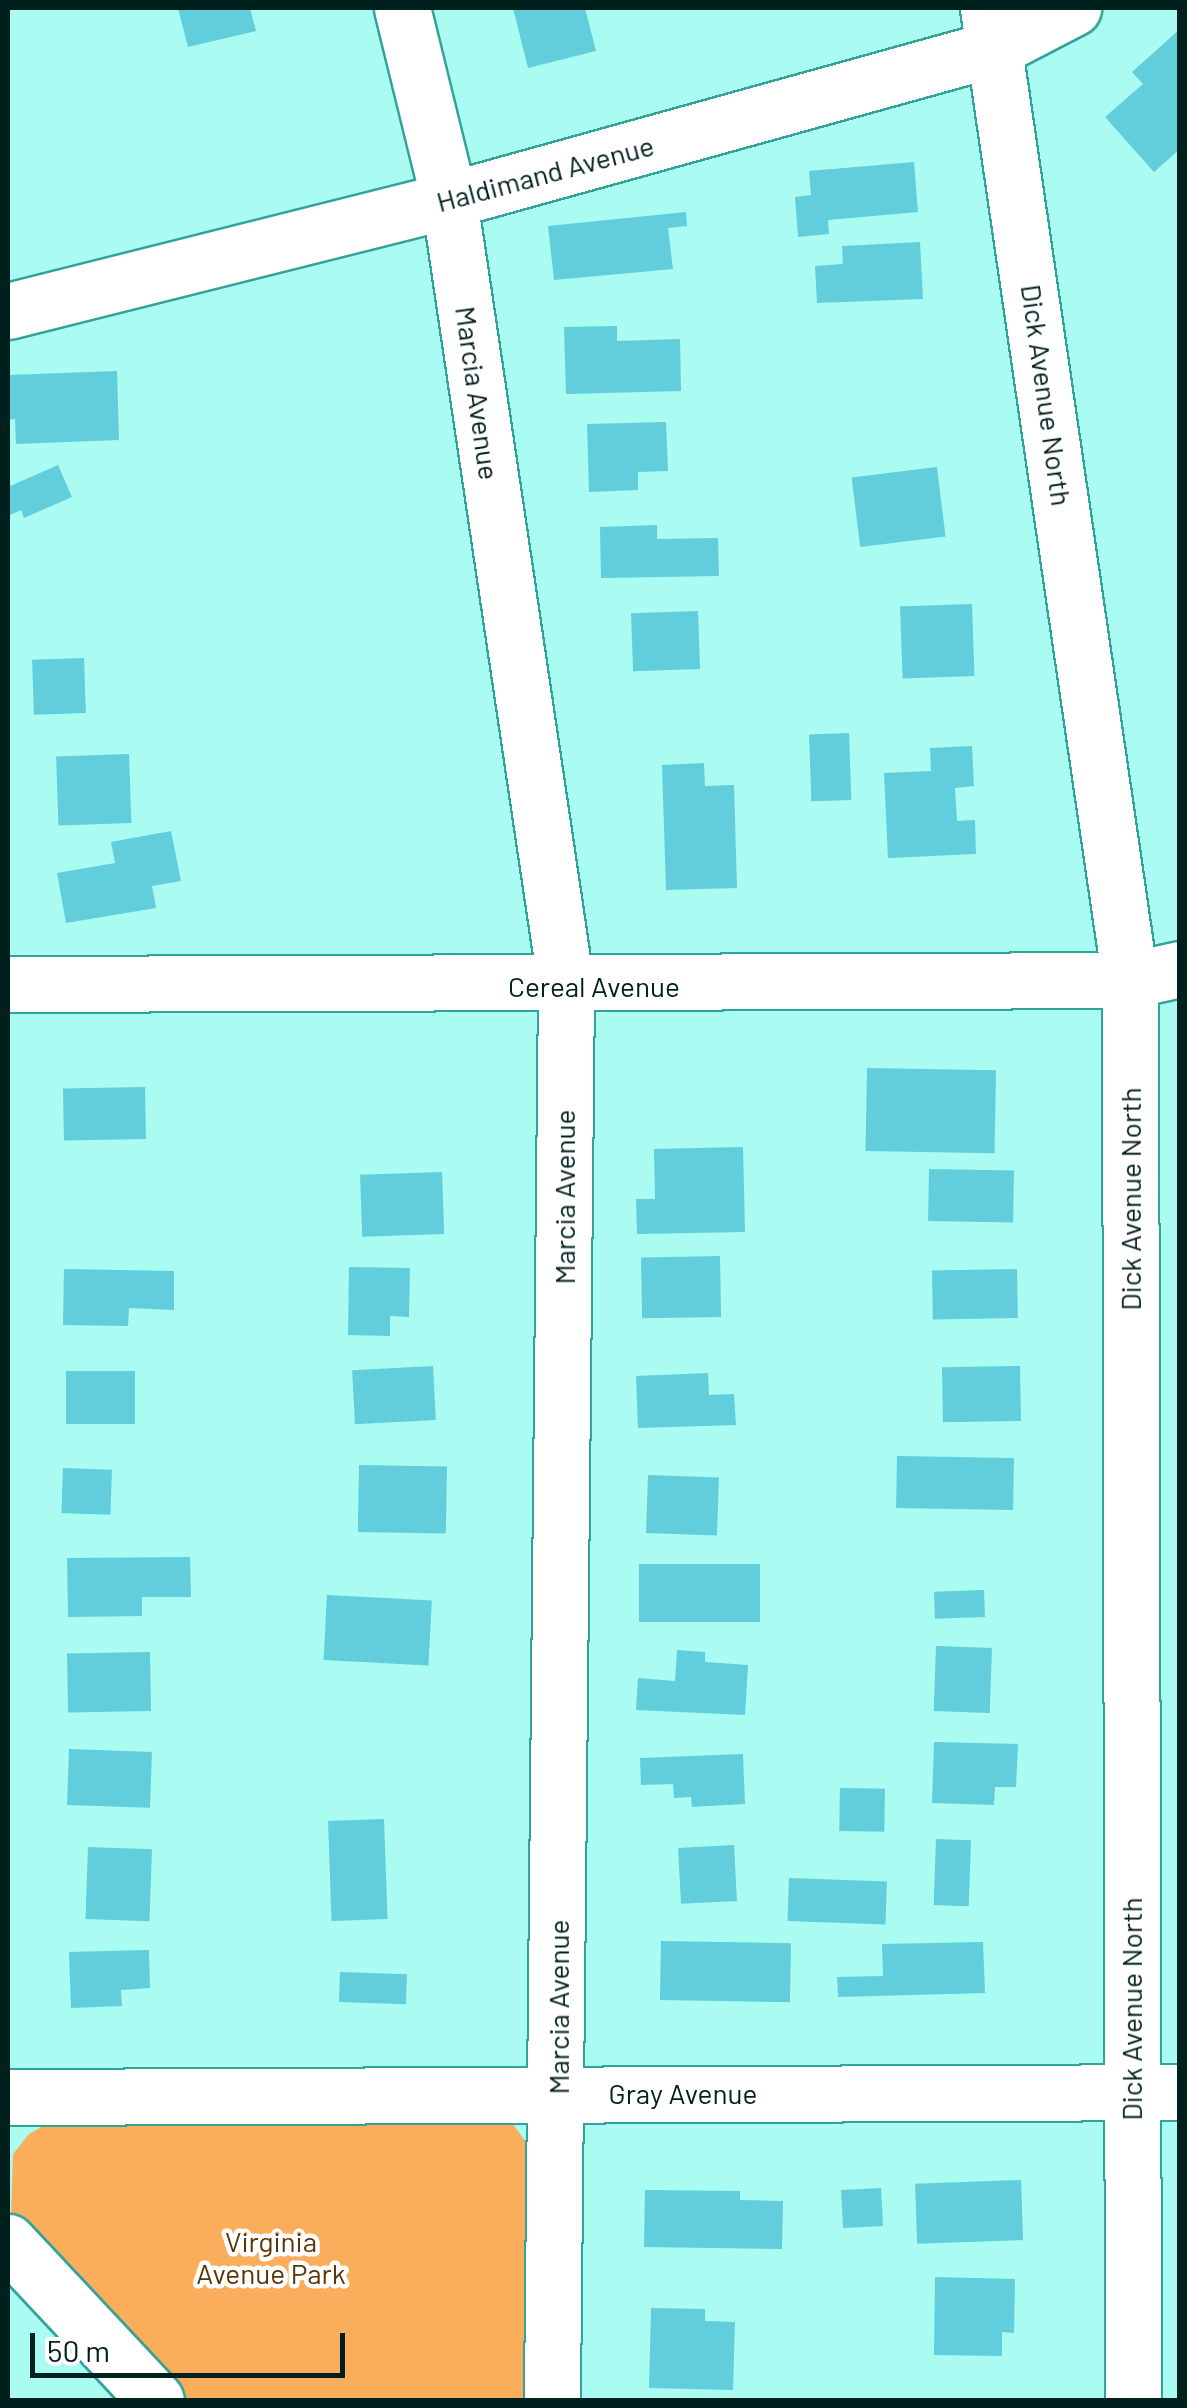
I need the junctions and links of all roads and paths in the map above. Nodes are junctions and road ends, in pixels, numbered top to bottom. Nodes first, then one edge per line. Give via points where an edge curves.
1 (402, 8) edge
2 (1074, 8) edge
3 (992, 28) edge
4 (449, 200) junction
5 (8, 310) edge
6 (1155, 975) edge
7 (8, 984) edge
8 (566, 987) junction
9 (1155, 2092) edge
10 (558, 2093) junction
11 (8, 2097) edge
12 (8, 2242) edge
13 (156, 2400) edge
14 (552, 2400) edge
15 (1132, 2400) edge

1 - 4 street, Marcia Avenue
2 - 3 street, Haldimand Avenue
3 - 4 street, Haldimand Avenue
3 - 6 street, Dick Avenue North
4 - 5 street, Haldimand Avenue
4 - 8 street, Marcia Avenue
6 - 8 street, Cereal Avenue
6 - 9 street, Dick Avenue North
7 - 8 street, Cereal Avenue
8 - 10 street, Marcia Avenue
9 - 10 street, Gray Avenue
9 - 15 street, Dick Avenue North
10 - 11 street, Gray Avenue
10 - 14 street, Marcia Avenue
12 - 13 street

